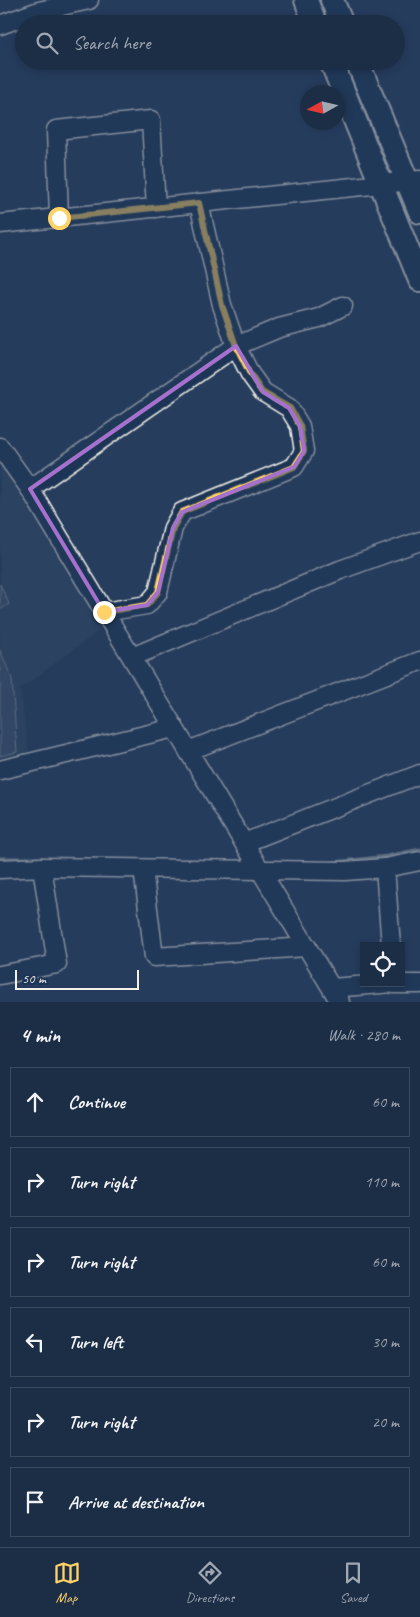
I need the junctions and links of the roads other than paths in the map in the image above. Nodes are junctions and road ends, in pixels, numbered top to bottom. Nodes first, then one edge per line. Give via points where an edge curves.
1 (89, 0) edge
2 (306, 0) edge
3 (332, 0) edge
4 (28, 15) edge
5 (312, 15) edge
6 (338, 15) edge
7 (15, 20) edge
8 (0, 25) edge
9 (334, 70) edge
10 (361, 70) edge
11 (413, 180) edge
12 (380, 184) junction
13 (199, 203) junction
14 (156, 208) junction
15 (420, 212) edge
16 (59, 218) junction
17 (0, 224) edge
18 (420, 280) edge
19 (343, 306) dead end
20 (236, 346) junction
21 (0, 448) edge
22 (30, 488) junction
23 (420, 541) edge
24 (104, 612) junction
25 (132, 657) junction
26 (420, 661) edge
27 (174, 728) junction
28 (188, 751) junction
29 (0, 770) edge
30 (420, 774) edge
31 (244, 843) junction
32 (420, 861) edge
33 (42, 867) junction
34 (385, 868) junction
35 (0, 869) edge
36 (143, 869) junction
37 (261, 871) junction
38 (391, 942) edge
39 (307, 947) junction
40 (0, 975) edge
41 (405, 984) edge
42 (420, 984) edge
43 (377, 987) edge
44 (336, 995) edge

1 - 4 street
2 - 5 main road
3 - 6 main road
7 - 8 street
9 - 12 main road
10 - 11 main road
11 - 12 street
11 - 15 main road
12 - 13 street
12 - 18 main road
13 - 14 street
13 - 20 street via 222,305
14 - 16 street
14 - 16 street via 150,120 56,130
16 - 17 street
19 - 20 street via 319,318 279,328
20 - 22 street
20 - 24 street via 262,392 290,408 300,426 304,451 294,467 182,512 173,528 158,592 147,605
21 - 22 street
22 - 24 street
23 - 25 street via 340,570
24 - 25 street
25 - 27 street
26 - 28 street
27 - 28 street
27 - 29 street
28 - 31 street
30 - 31 street
31 - 37 street
32 - 34 street
33 - 35 street
33 - 36 street
33 - 40 street via 57,964
34 - 37 street via 346,872
34 - 38 street
36 - 37 street
36 - 39 street via 154,957
37 - 39 street
39 - 44 street
41 - 42 street
43 - 44 street

